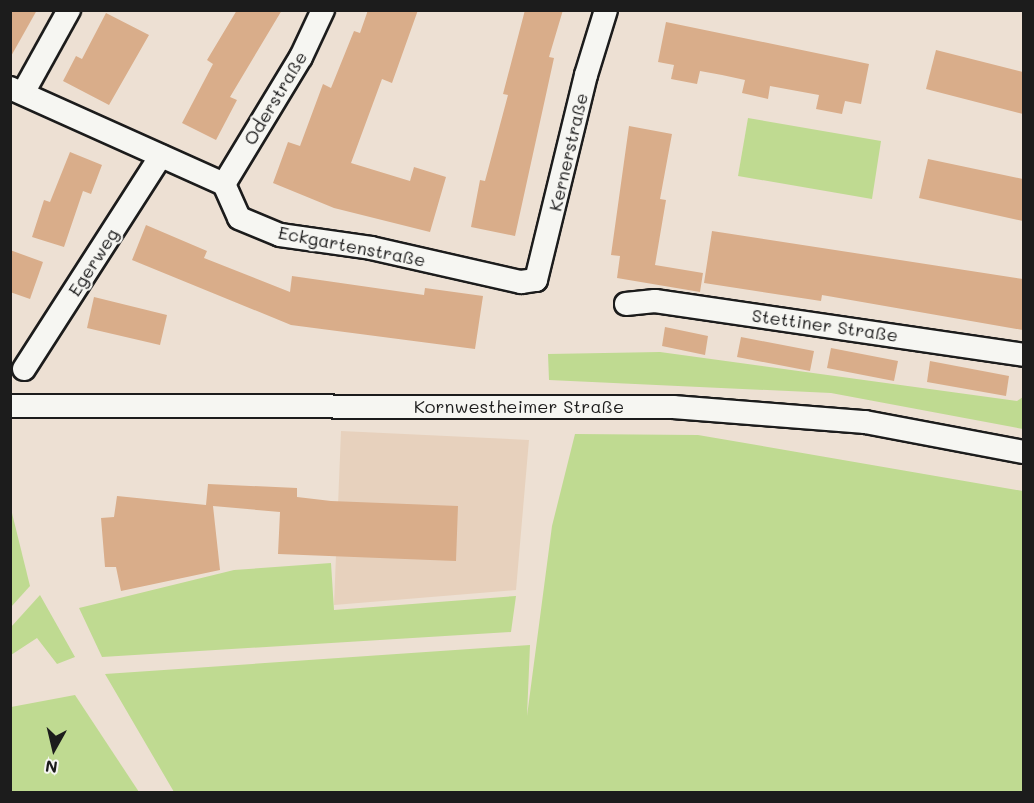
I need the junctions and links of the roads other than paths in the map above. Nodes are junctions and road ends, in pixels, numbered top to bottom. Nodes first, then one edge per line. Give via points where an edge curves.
1 (69, 10) edge
2 (323, 10) edge
3 (606, 10) edge
4 (17, 90) edge
5 (162, 156) junction
6 (224, 183) junction
7 (521, 282) joint
8 (626, 304) dead end
9 (1023, 355) edge
10 (24, 369) dead end
11 (10, 406) edge
12 (1023, 452) edge

1 - 4 street
2 - 6 street, Oderstraße via 301,57
3 - 7 street, Kernerstraße via 586,75 542,267 536,280
4 - 5 street
5 - 6 street
5 - 10 street, Egerweg
6 - 7 street, Eckgartenstraße via 239,218 280,235 371,248
8 - 9 street, Stettiner Straße via 655,301
11 - 12 street, Kornwestheimer Straße via 674,407 866,422

